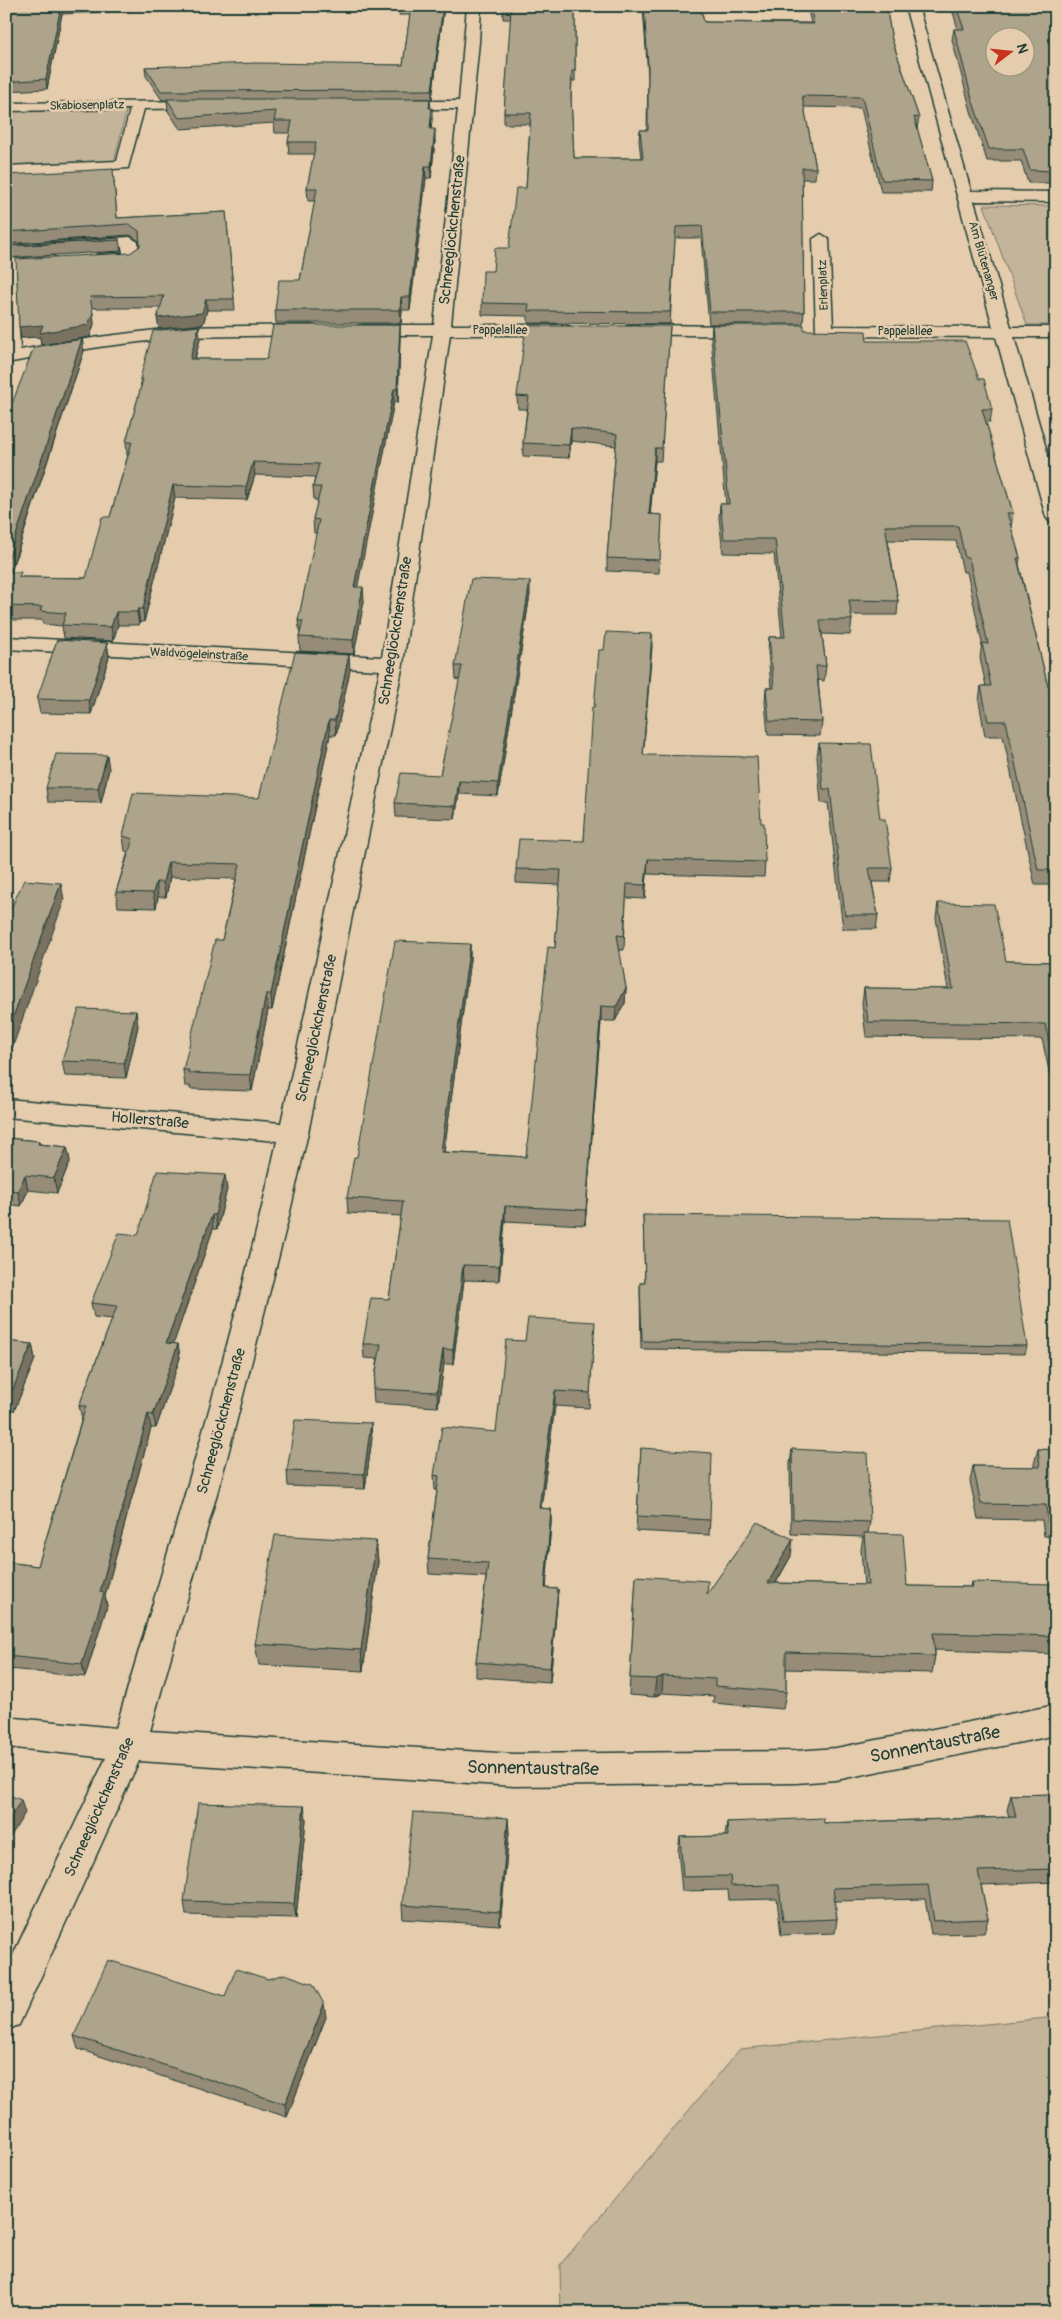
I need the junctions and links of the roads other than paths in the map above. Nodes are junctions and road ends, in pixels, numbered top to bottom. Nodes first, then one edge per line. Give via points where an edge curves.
1 (474, 6) edge
2 (911, 6) edge
3 (138, 105) junction
4 (217, 105) edge
5 (376, 105) edge
6 (466, 105) junction
7 (6, 107) edge
8 (6, 171) edge
9 (964, 196) junction
10 (1056, 197) edge
11 (821, 239) dead end
12 (7, 259) edge
13 (325, 330) edge
14 (345, 330) edge
15 (442, 330) junction
16 (577, 330) edge
17 (615, 330) edge
18 (769, 331) edge
19 (807, 331) edge
20 (825, 331) junction
21 (1003, 332) junction
22 (1056, 332) edge
23 (9, 358) edge
24 (1056, 517) edge
25 (6, 643) edge
26 (392, 664) junction
27 (6, 1108) edge
28 (294, 1133) junction
29 (1056, 1720) edge
30 (6, 1732) edge
31 (129, 1745) junction
32 (6, 2012) edge

1 - 6 street, Schneeglöckchenstraße
2 - 9 street, Am Blütenanger
3 - 4 street
3 - 7 street, Skabiosenplatz
3 - 8 street, Skabiosenplatz via 123,165
5 - 6 street
6 - 15 street, Schneeglöckchenstraße
9 - 10 street
9 - 21 street, Am Blütenanger
11 - 20 street, Erlenplatz
12 - 12 street via 131,256 130,242
12 - 23 street
13 - 23 street via 180,332
14 - 15 street, Pappelallee
15 - 16 street, Pappelallee
15 - 26 street, Schneeglöckchenstraße
17 - 18 street
19 - 20 street, Pappelallee
20 - 21 street, Pappelallee
21 - 22 street, Pappelallee
21 - 24 street, Am Blütenanger
25 - 26 street, Waldvögeleinstraße
26 - 28 street, Schneeglöckchenstraße
27 - 28 street, Hollerstraße
28 - 31 street, Schneeglöckchenstraße via 263,1265 211,1458
29 - 31 street, Sonnentaustraße via 836,1764 796,1768 514,1770
30 - 31 street, Sonnentaustraße
31 - 32 street, Schneeglöckchenstraße

